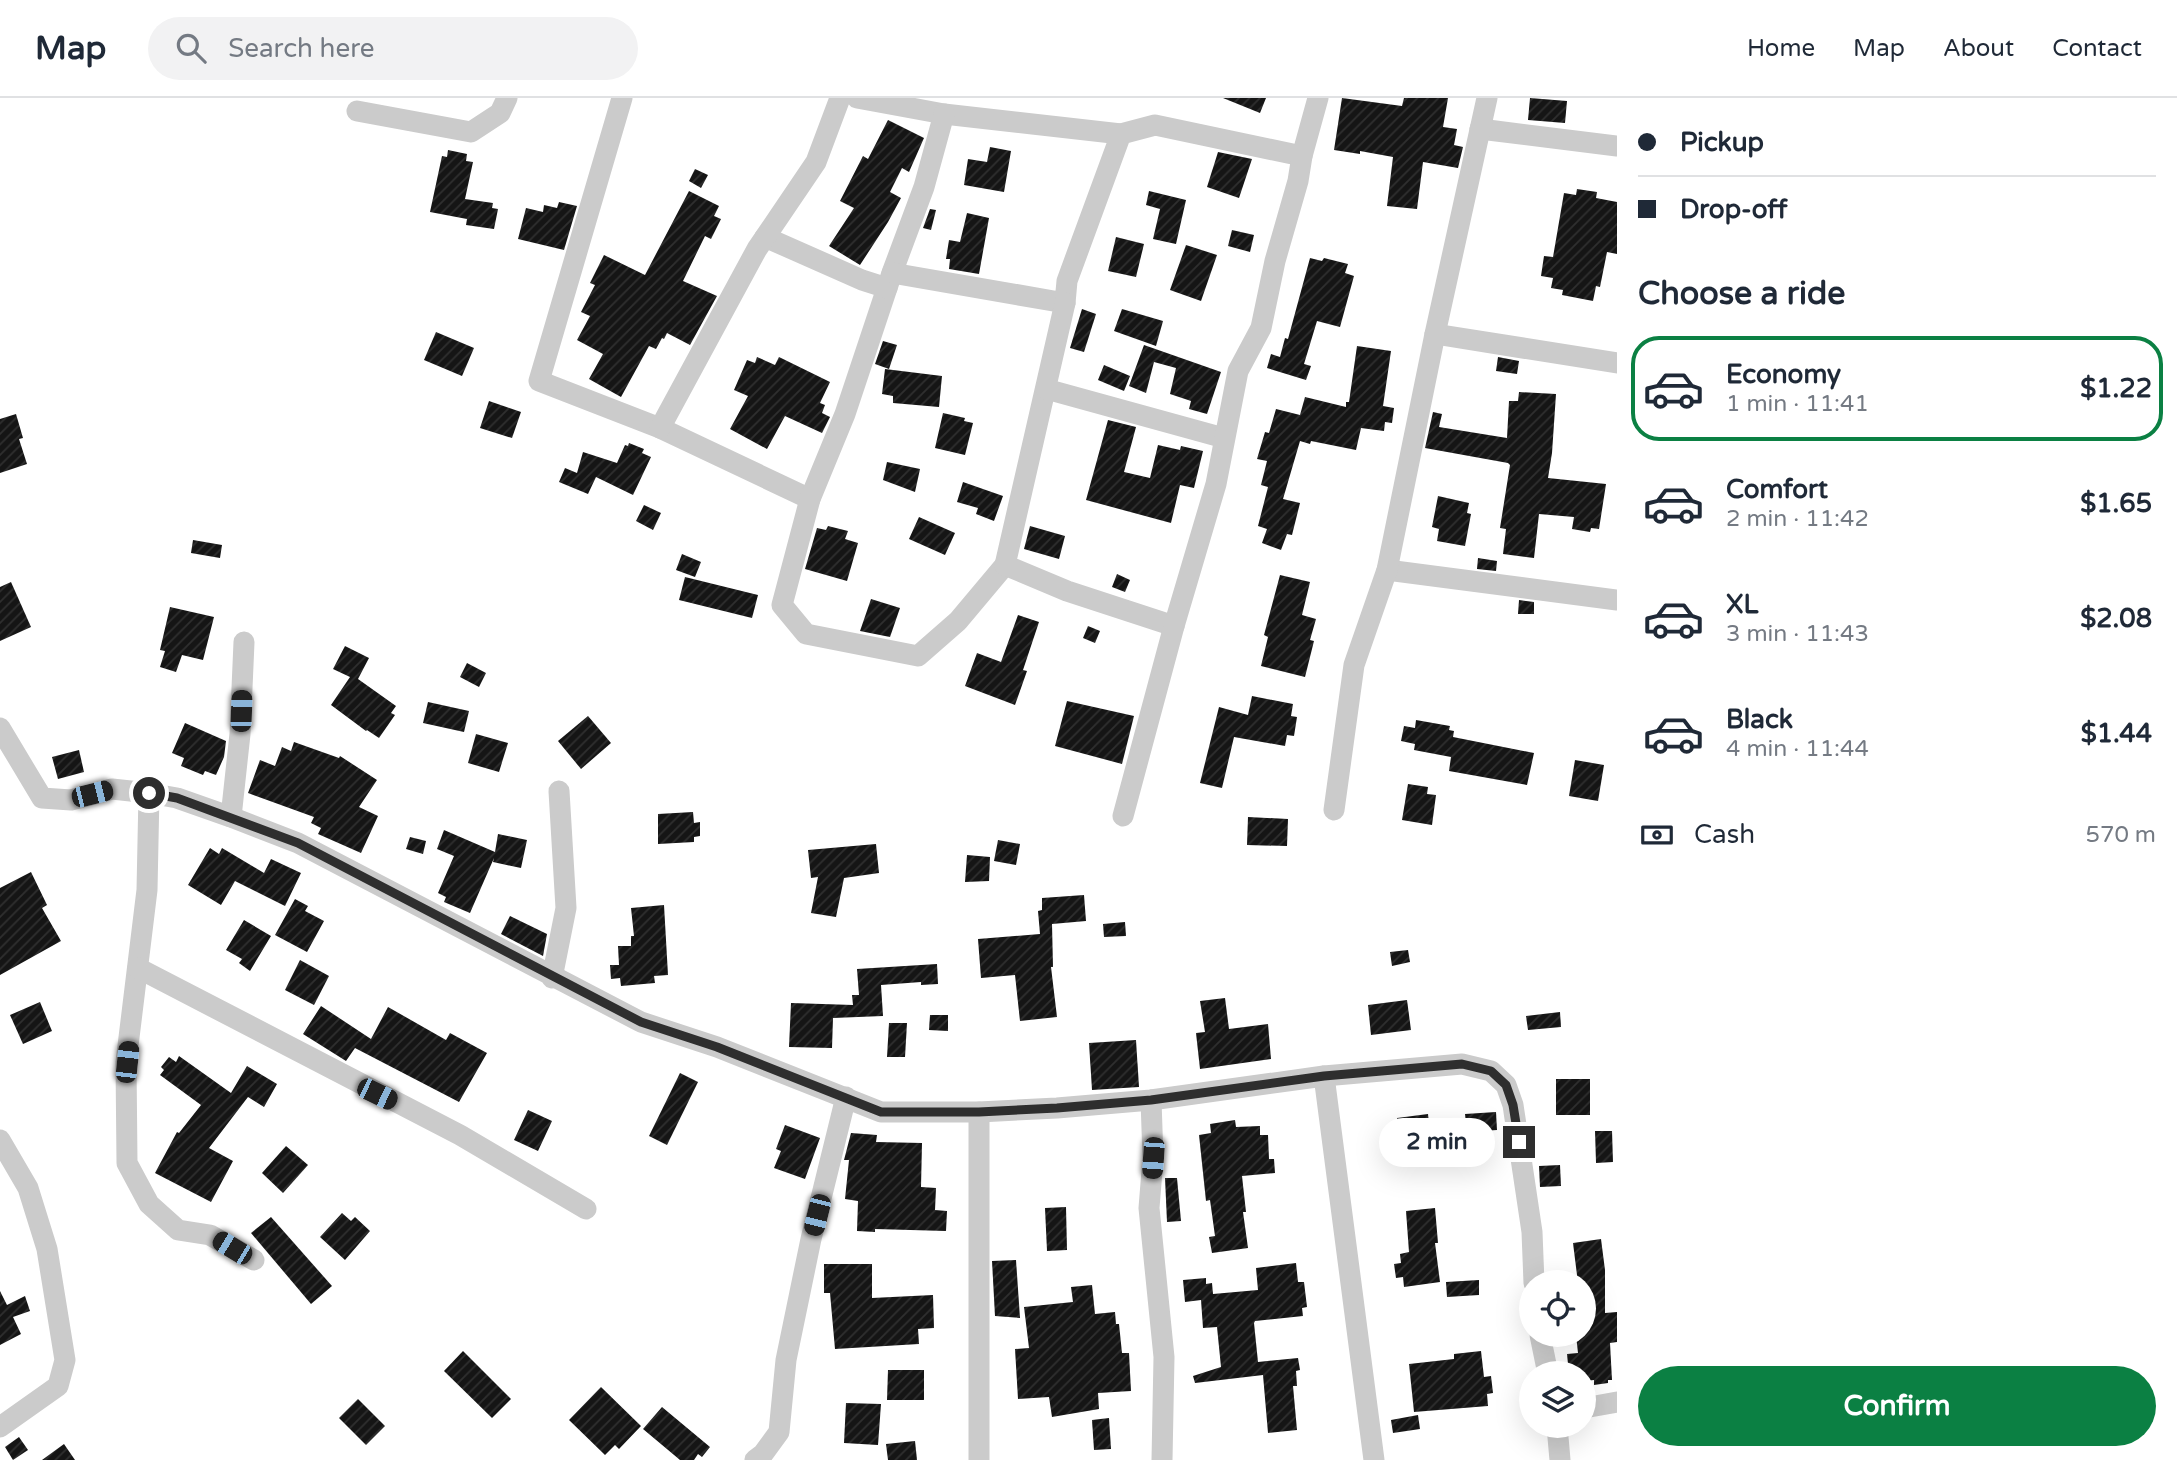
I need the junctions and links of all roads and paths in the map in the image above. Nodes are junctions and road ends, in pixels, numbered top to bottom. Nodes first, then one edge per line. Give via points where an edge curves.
1 (507, 98) edge
2 (622, 98) edge
3 (841, 98) edge
4 (857, 98) edge
5 (1318, 98) edge
6 (1487, 98) edge
7 (357, 111) dead end
8 (944, 114) junction
9 (1480, 129) junction
10 (1121, 134) junction
11 (1617, 146) edge
12 (1302, 156) junction
13 (765, 237) junction
14 (889, 281) junction
15 (1065, 303) junction
16 (1435, 334) junction
17 (1617, 363) edge
18 (1046, 389) junction
19 (660, 428) junction
20 (1224, 438) junction
21 (810, 499) junction
22 (1005, 565) junction
23 (1387, 570) junction
24 (1617, 600) edge
25 (1174, 626) junction
26 (244, 642) dead end
27 (0, 728) edge
28 (559, 791) dead end
29 (149, 793) junction
30 (1334, 810) dead end
31 (1123, 816) dead end
32 (231, 817) junction
33 (138, 968) junction
34 (552, 978) junction
35 (1324, 1076) junction
36 (846, 1097) junction
37 (1151, 1100) junction
38 (979, 1112) junction
39 (0, 1140) edge
40 (586, 1209) dead end
41 (254, 1261) dead end
42 (1533, 1270) edge
43 (1617, 1402) edge
44 (1596, 1406) edge
45 (0, 1427) edge
46 (1558, 1438) edge
47 (755, 1460) edge
48 (979, 1460) edge
49 (1162, 1460) edge
50 (1374, 1460) edge
51 (1560, 1460) edge

1 - 7 street via 500,113 471,132
2 - 19 street via 539,381
3 - 13 street via 816,162
4 - 8 street
5 - 12 street
6 - 9 street
8 - 10 street
8 - 14 street via 924,187
9 - 11 street
9 - 16 street
10 - 12 street via 1155,125
10 - 15 street via 1067,281
12 - 20 street via 1261,328 1238,371
13 - 14 street via 862,280
13 - 19 street
14 - 15 street
14 - 21 street via 845,414
15 - 18 street
16 - 17 street
16 - 23 street
18 - 20 street
18 - 22 street
19 - 21 street
20 - 25 street via 1216,484
21 - 22 street via 782,605 806,634 918,656 958,621
22 - 25 street
23 - 24 street
23 - 30 street via 1354,664
25 - 31 street
26 - 32 street
27 - 29 street via 42,798 71,800 112,789
28 - 34 street via 566,908
29 - 32 street
29 - 33 street via 147,890
32 - 34 street via 298,843
33 - 40 street via 460,1135
33 - 41 street via 127,1062 127,1163 149,1204 178,1230 210,1235
34 - 36 street via 641,1022
35 - 37 street
35 - 42 street via 1462,1064 1491,1071 1506,1085 1513,1105
35 - 50 street
36 - 38 street via 881,1112
36 - 47 street via 786,1360 779,1432
37 - 38 street
37 - 49 street via 1149,1208 1164,1357
38 - 48 street
39 - 45 street via 28,1188 47,1249 65,1360 58,1386
43 - 44 street
46 - 51 street

